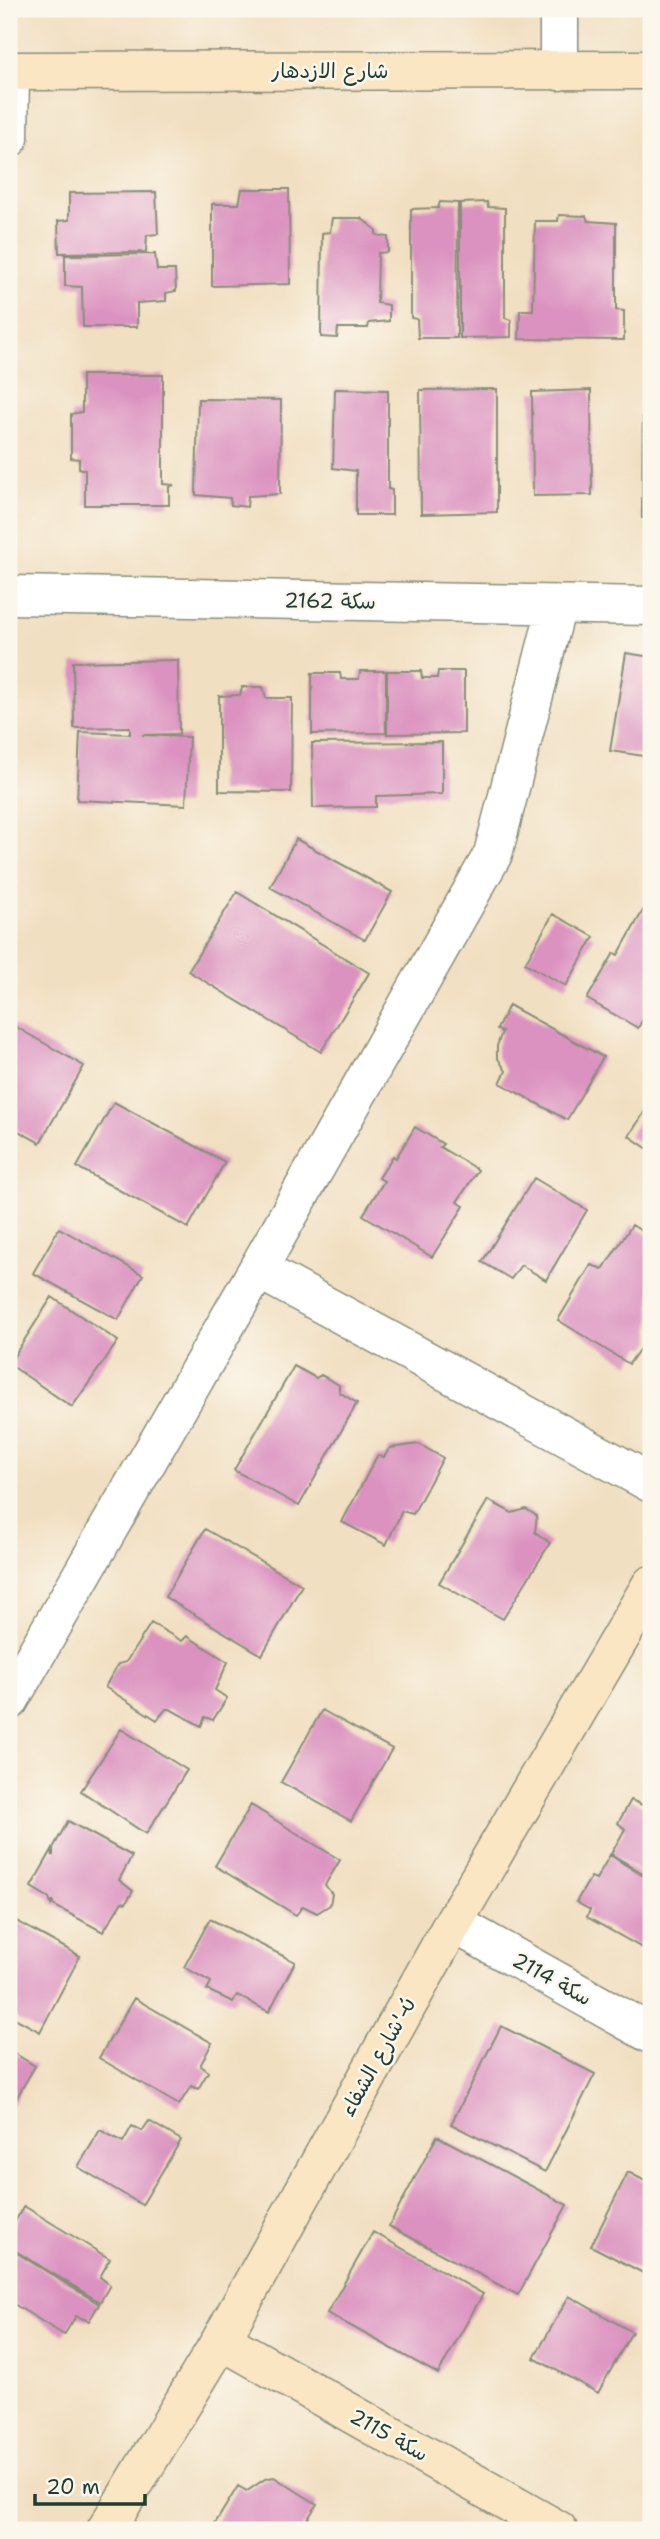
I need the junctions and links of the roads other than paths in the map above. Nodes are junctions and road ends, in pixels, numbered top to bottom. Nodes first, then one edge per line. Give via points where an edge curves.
1 (559, 9) edge
2 (651, 70) edge
3 (9, 71) edge
4 (559, 71) junction
5 (9, 138) edge
6 (9, 595) edge
7 (556, 605) junction
8 (651, 606) edge
9 (258, 1269) junction
10 (651, 1483) edge
11 (651, 1585) edge
12 (9, 1701) edge
13 (453, 1923) junction
14 (651, 2034) edge
15 (221, 2340) junction
16 (106, 2530) edge
17 (558, 2530) edge

1 - 4 street
2 - 4 street, شارع الازدهار
3 - 4 street, شارع الازدهار
3 - 5 street
6 - 7 street, سكة 2162
7 - 8 street, سكة 2162
7 - 9 street via 493,854
9 - 10 street
9 - 12 street
11 - 13 street, شارع الشفاء'-ú
13 - 14 street, سكة 2114
13 - 15 street, شارع الشفاء'-ú
15 - 16 street, شارع الشفاء'-ú
15 - 17 street, سكة 2115

